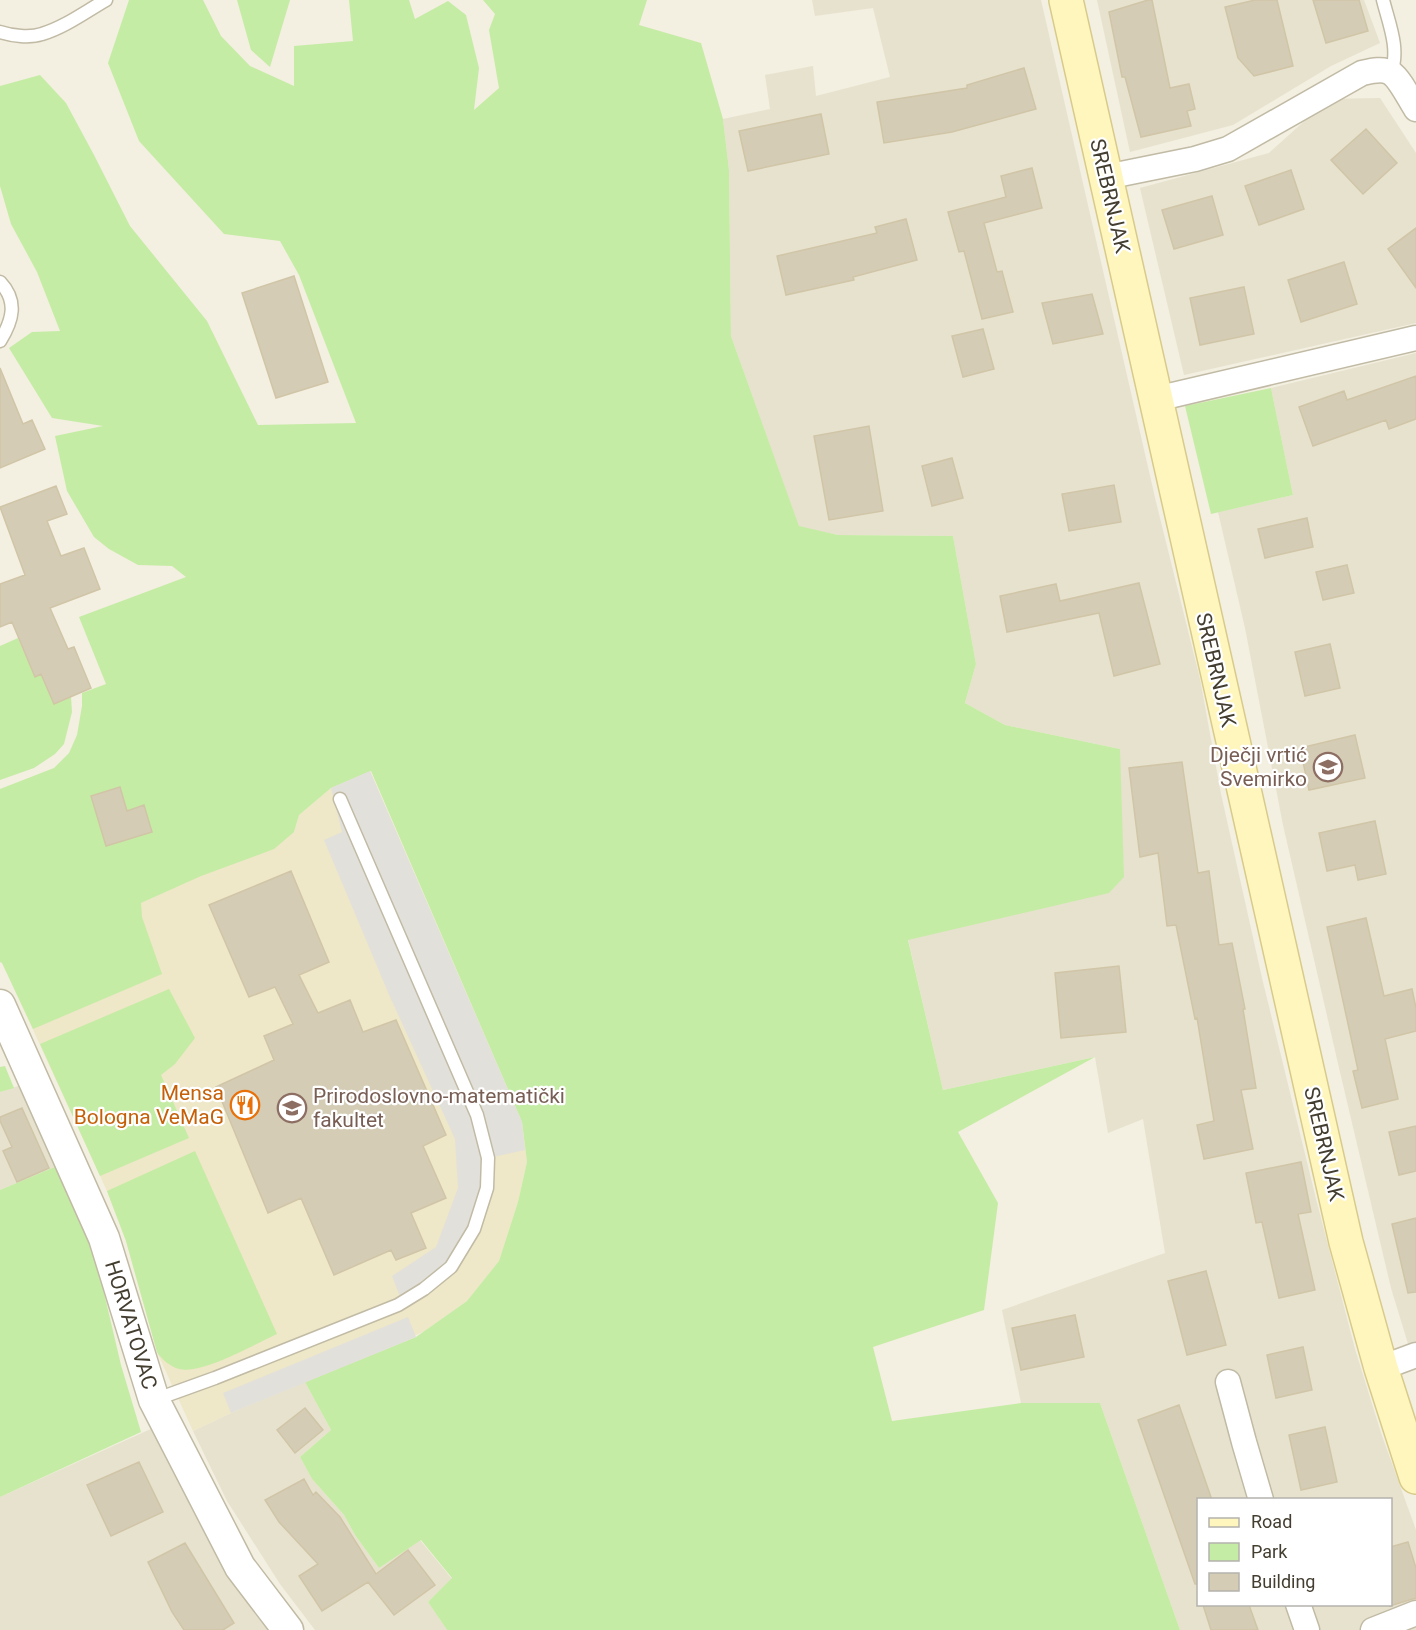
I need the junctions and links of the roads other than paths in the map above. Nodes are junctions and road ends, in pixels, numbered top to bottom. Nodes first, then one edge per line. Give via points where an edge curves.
1 (105, 0) edge
2 (1066, 0) edge
3 (1383, 0) edge
4 (0, 32) edge
5 (1390, 73) junction
6 (1416, 110) edge
7 (1106, 177) junction
8 (0, 282) edge
9 (1416, 338) edge
10 (0, 341) edge
11 (1156, 399) junction
12 (340, 799) dead end
13 (0, 1005) edge
14 (1416, 1355) edge
15 (1381, 1368) junction
16 (1228, 1382) dead end
17 (154, 1400) junction
18 (1416, 1477) edge
19 (1260, 1498) edge
20 (1298, 1606) edge
21 (1416, 1613) edge
22 (288, 1630) edge
23 (1307, 1630) edge
24 (1373, 1630) edge

1 - 4 lane via 40,35 12,36
2 - 7 main road, SREBRNJAK
3 - 5 lane via 1395,46
5 - 6 street
5 - 7 street via 1362,73 1216,154
7 - 11 main road, SREBRNJAK
8 - 10 lane via 13,309
9 - 11 street
11 - 15 main road, SREBRNJAK via 1346,1242
12 - 17 lane via 477,1115 488,1158 487,1188 474,1229 451,1267 424,1289 398,1305
13 - 17 street, HORVATOVAC via 104,1238
14 - 15 street
15 - 18 main road, SREBRNJAK
16 - 19 street
17 - 22 street, HORVATOVAC via 235,1570
20 - 23 street
21 - 24 street

